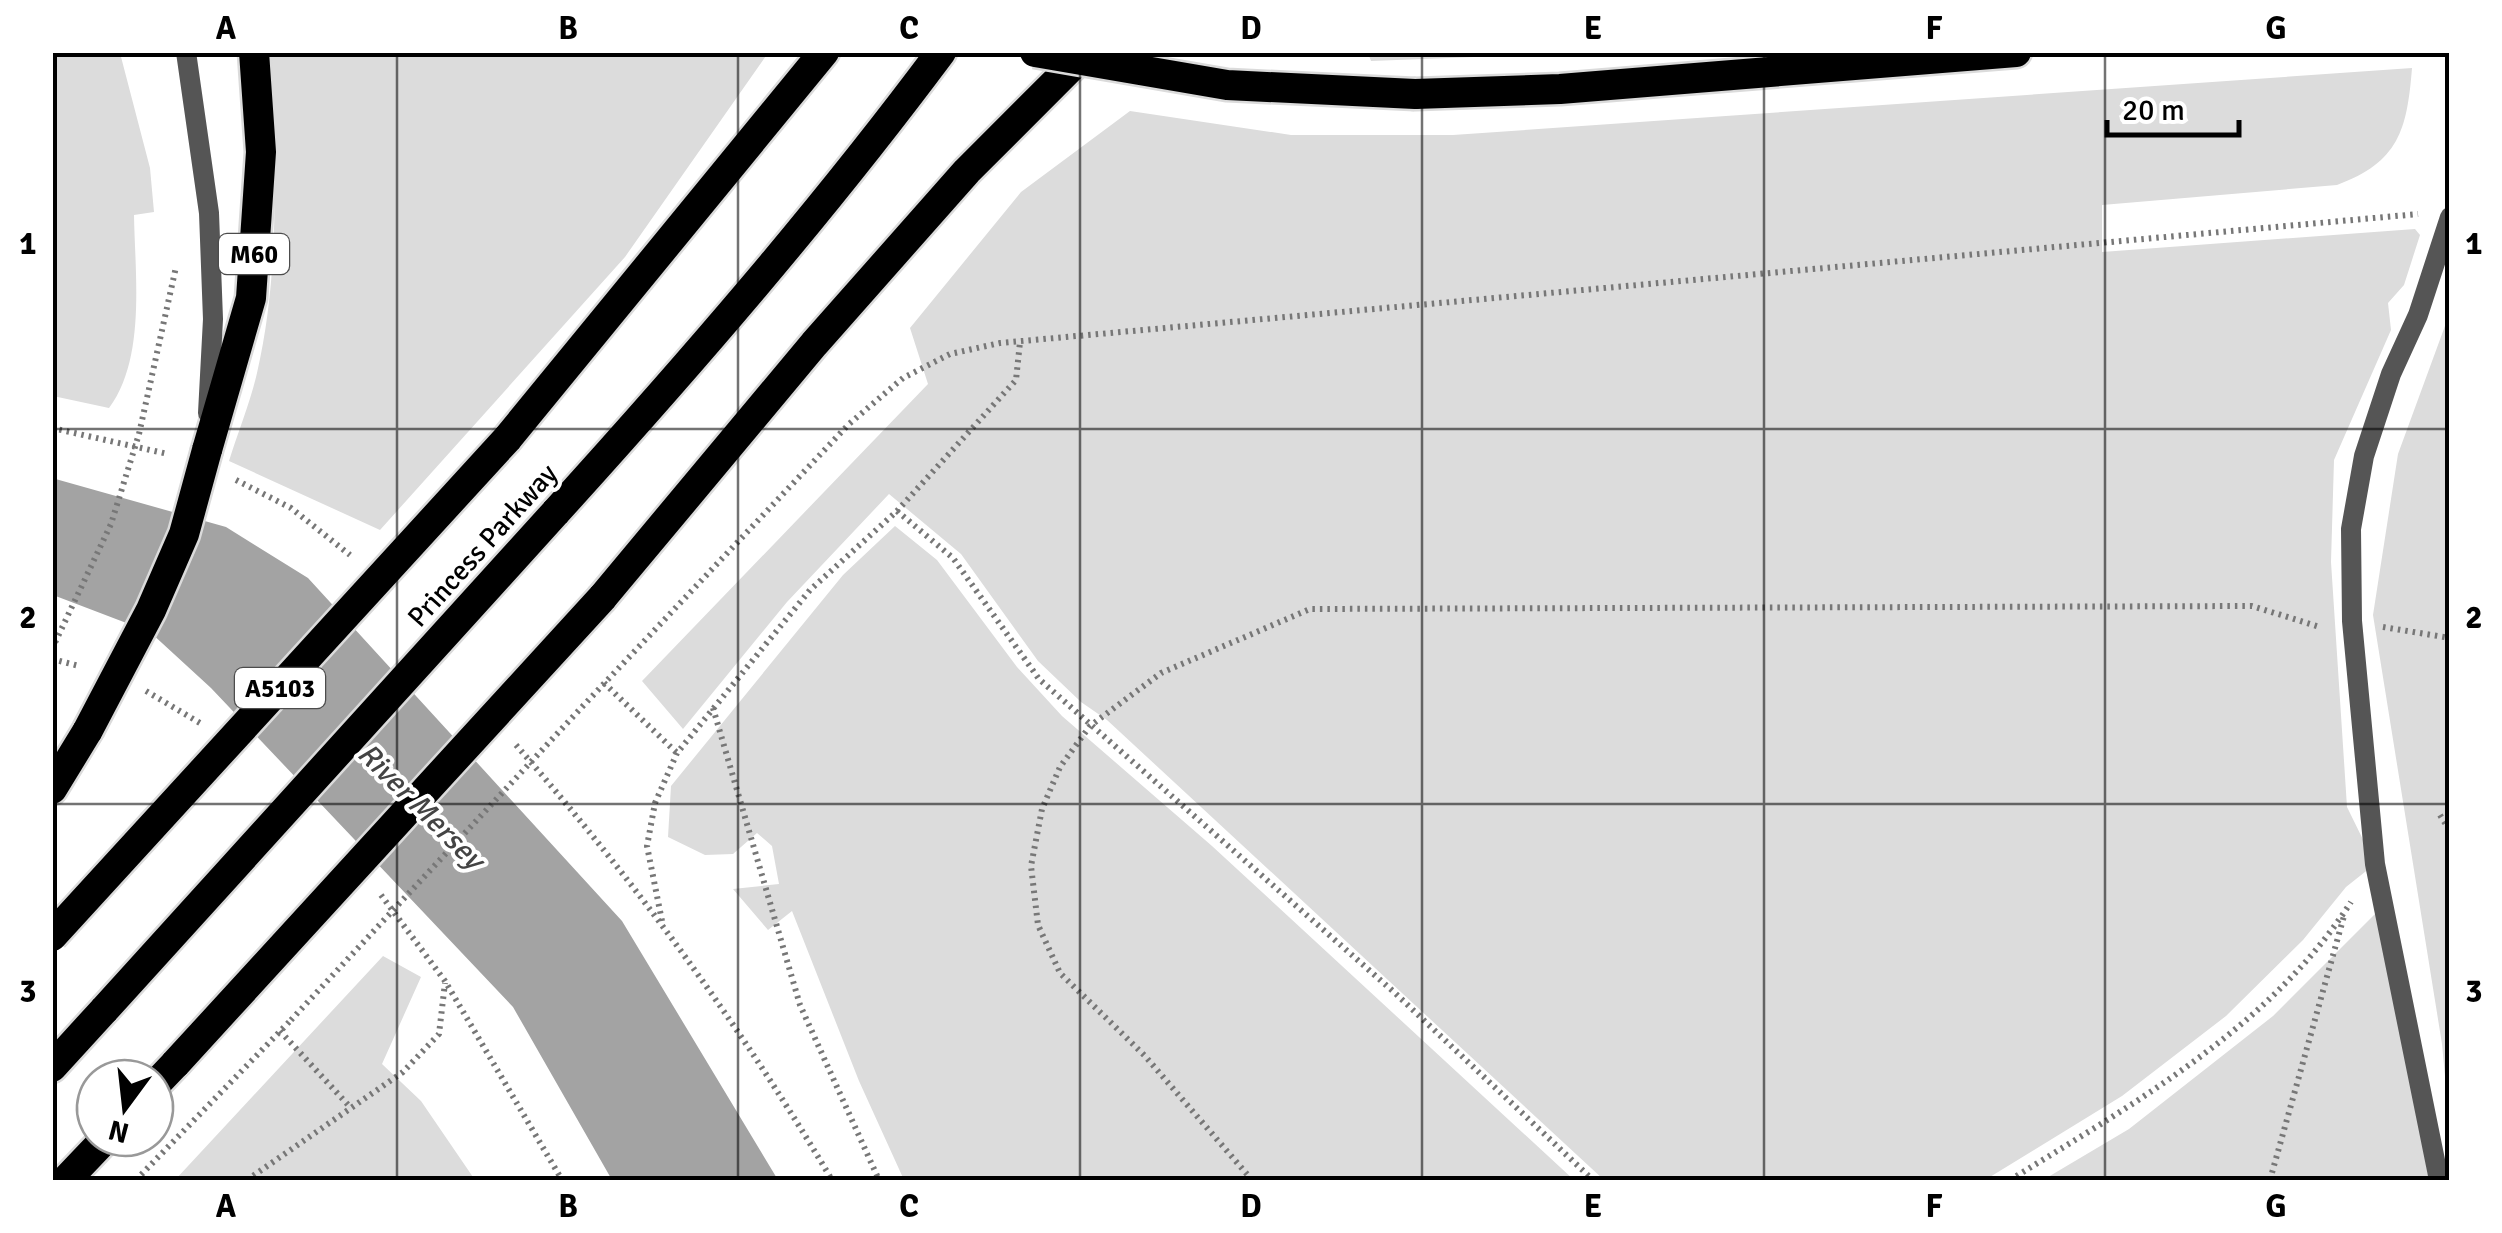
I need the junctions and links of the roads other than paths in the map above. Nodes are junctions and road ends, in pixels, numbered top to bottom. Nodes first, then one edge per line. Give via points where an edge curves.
1 (186, 52) edge
2 (254, 52) edge
3 (824, 52) edge
4 (942, 52) edge
5 (1035, 52) edge
6 (1094, 52) edge
7 (2016, 52) edge
8 (2440, 215) edge
9 (206, 450) junction
10 (52, 789) edge
11 (52, 936) edge
12 (175, 1063) edge
13 (52, 1067) edge
14 (87, 1158) edge
15 (66, 1180) edge
16 (2439, 1180) edge

1 - 9 lane via 209,213 213,319
2 - 9 highway, M60 via 261,152 251,298
3 - 11 highway, Princess Parkway / A5103, bridge via 507,439
4 - 13 highway, Princess Parkway / A5103, bridge via 710,341
5 - 7 highway, bridge via 1227,85 1415,94 1578,88
6 - 12 highway, bridge via 1078,60 968,170 602,598
8 - 16 lane via 2418,315 2364,456 2350,529 2375,864
9 - 10 highway, bridge via 152,610
14 - 15 highway

